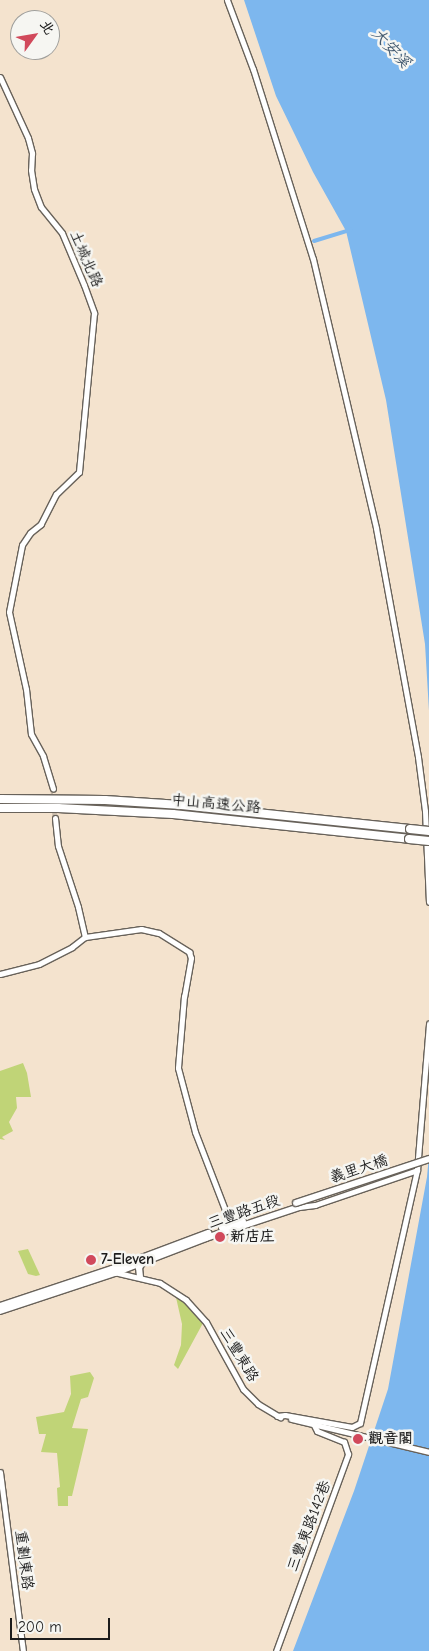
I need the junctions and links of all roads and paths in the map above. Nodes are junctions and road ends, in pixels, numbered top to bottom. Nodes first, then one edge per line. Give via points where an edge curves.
1 (227, 0) edge
2 (0, 77) edge
3 (53, 788) tunnel mouth
4 (0, 799) edge
5 (0, 808) edge
6 (55, 818) tunnel mouth
7 (429, 832) edge
8 (429, 841) edge
9 (429, 902) edge
10 (85, 937) junction
11 (0, 974) edge
12 (429, 1023) edge
13 (429, 1159) edge
14 (418, 1161) junction
15 (429, 1163) edge
16 (416, 1170) junction
17 (298, 1205) junction
18 (231, 1227) junction
19 (142, 1263) junction
20 (114, 1271) junction
21 (140, 1277) junction
22 (0, 1306) edge
23 (0, 1311) edge
24 (277, 1416) junction
25 (314, 1425) junction
26 (429, 1452) edge
27 (0, 1472) edge
28 (22, 1651) edge
29 (276, 1651) edge

1 - 9 street via 253,69 313,259 376,528 418,757 425,811
2 - 3 street, 土城北路 via 28,138 34,189 41,207 62,233 94,313 76,476 56,494 42,524 22,545 9,612 26,689 31,734 43,756
4 - 7 highway, 中山高速公路, bridge via 181,805
5 - 8 highway, 中山高速公路, bridge via 173,814
6 - 10 street via 58,846
10 - 11 street via 39,964
10 - 18 street via 149,930 190,954 178,1068 195,1132
12 - 14 street
13 - 17 main road, 義里大橋, bridge
14 - 16 street
14 - 17 street via 312,1194
15 - 17 main road, 義里大橋
16 - 17 street via 315,1205
16 - 24 street via 360,1423 352,1427
17 - 18 main road, 三豐路五段
18 - 19 main road, 三豐路五段
18 - 20 main road, 三豐路五段
19 - 20 main road, 三豐路五段
19 - 21 main road
20 - 21 street, 三豐東路
20 - 22 main road, 三豐路五段
20 - 23 main road, 三豐路五段
21 - 24 street, 三豐東路 via 176,1292 195,1308 243,1389
24 - 25 street, 三豐東路
25 - 26 street, 三豐東路
25 - 29 street, 三豐東路142巷 via 317,1431 344,1442 348,1454
27 - 28 street, 重劃東路

